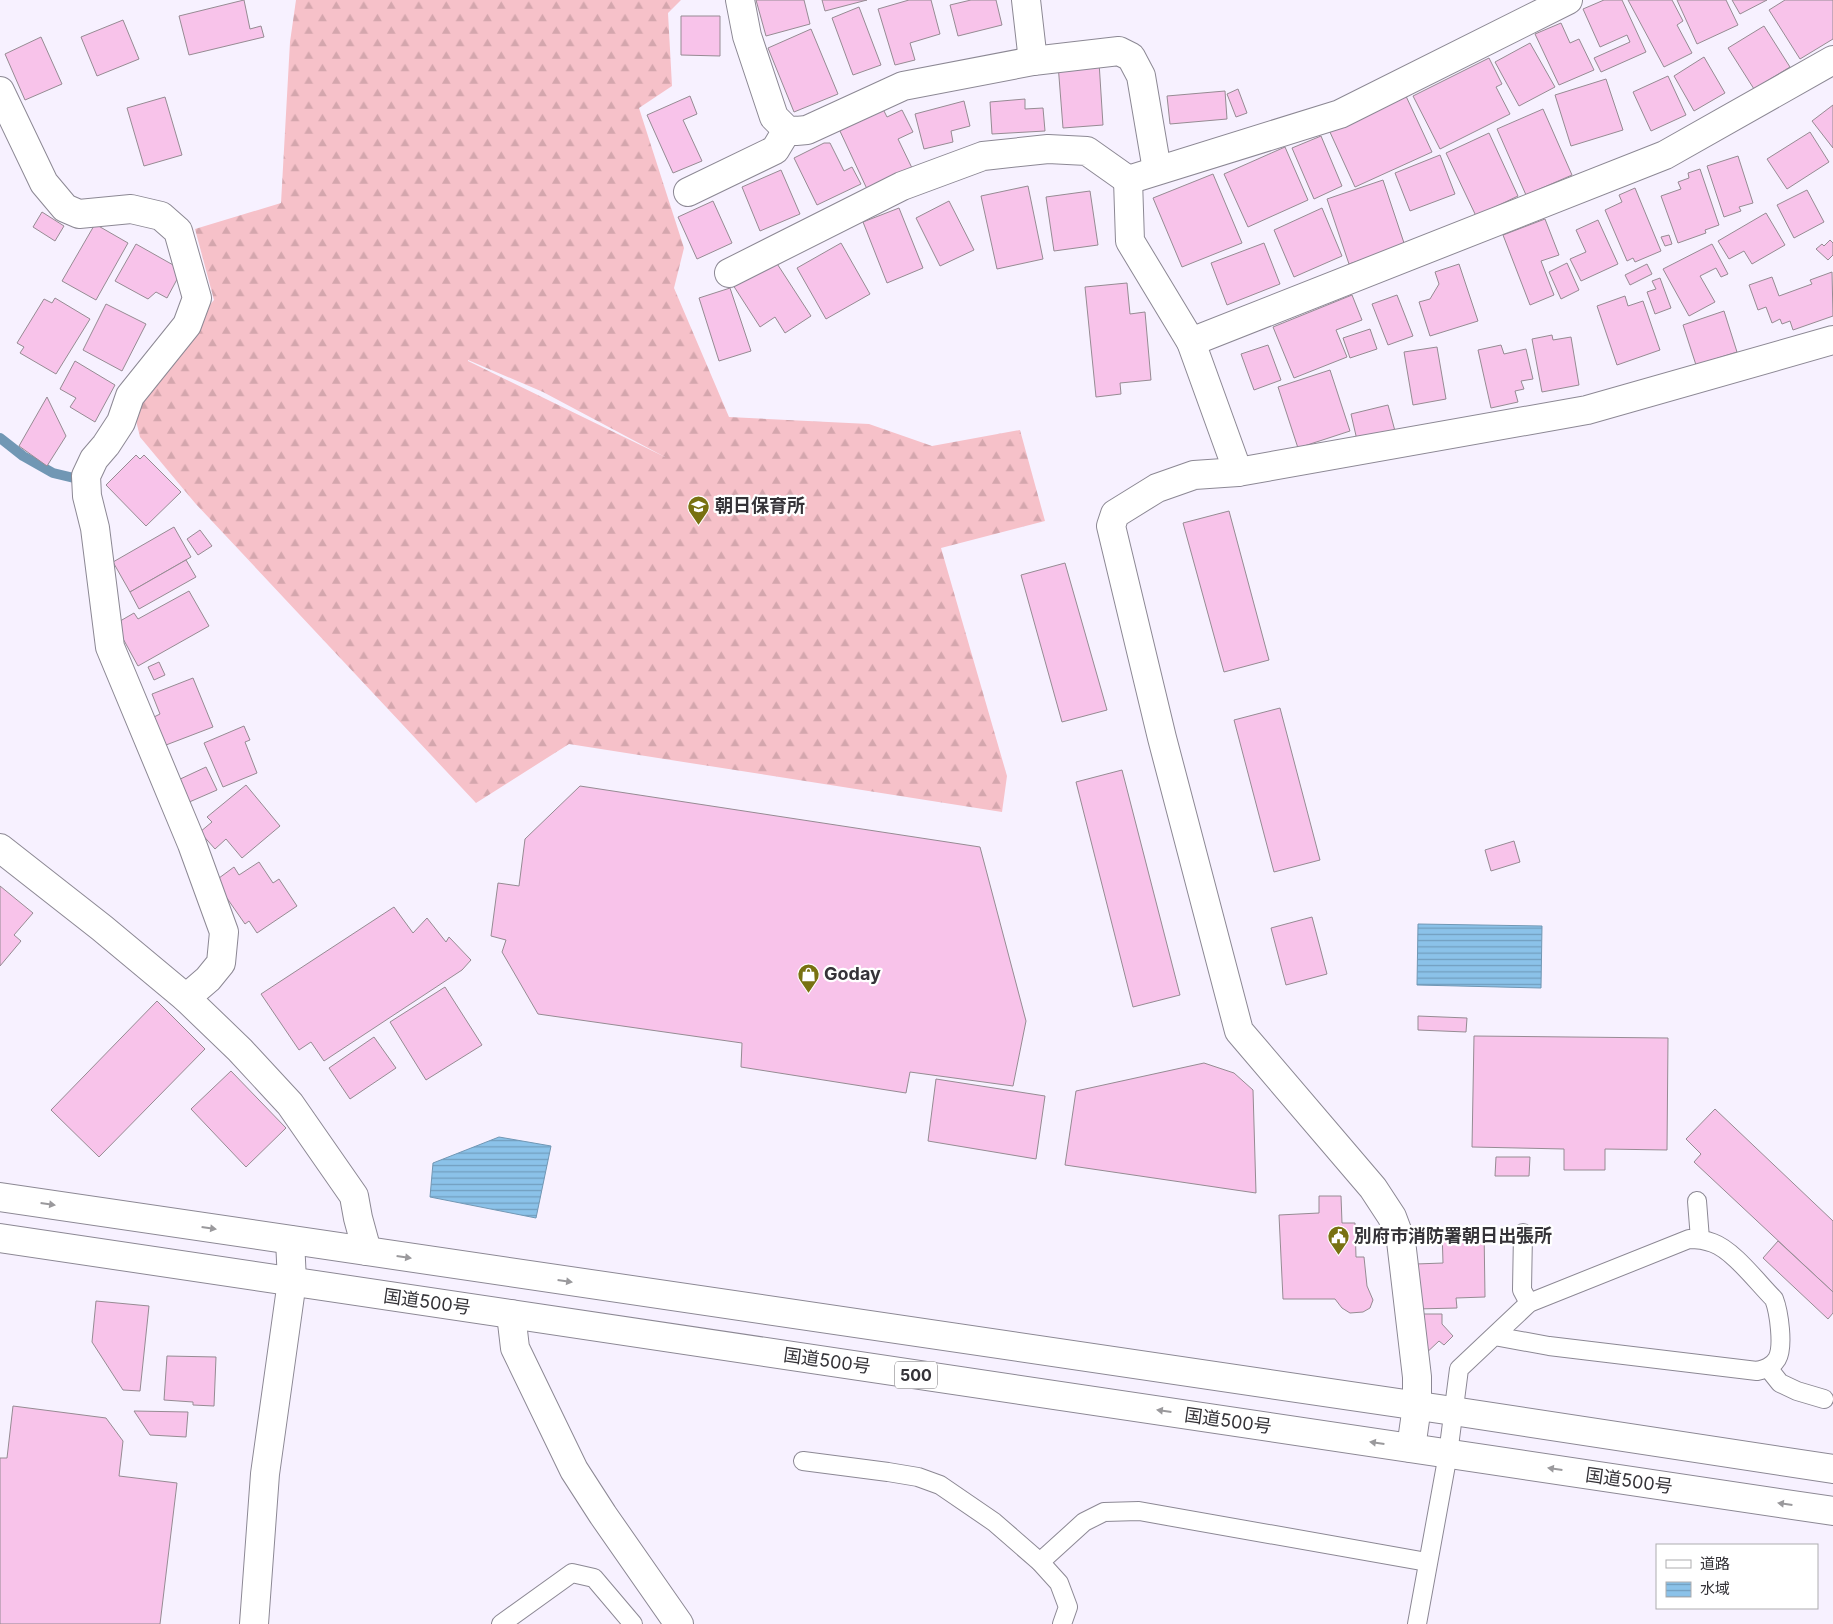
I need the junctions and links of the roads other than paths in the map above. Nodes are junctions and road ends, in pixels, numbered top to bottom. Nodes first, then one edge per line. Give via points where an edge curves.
1 (740, 0) edge
2 (1026, 0) edge
3 (1568, 0) edge
4 (1833, 60) edge
5 (1033, 61) junction
6 (0, 91) edge
7 (787, 130) junction
8 (1157, 170) junction
9 (1128, 180) junction
10 (688, 192) dead end
11 (729, 273) dead end
12 (1833, 340) edge
13 (1191, 342) junction
14 (1238, 472) junction
15 (0, 848) edge
16 (186, 998) junction
17 (0, 1197) edge
18 (1697, 1201) dead end
19 (1522, 1233) dead end
20 (0, 1238) edge
21 (1700, 1239) junction
22 (290, 1240) junction
23 (368, 1251) junction
24 (292, 1281) junction
25 (1529, 1303) junction
26 (511, 1314) junction
27 (1494, 1336) junction
28 (1768, 1368) junction
29 (1824, 1399) dead end
30 (1417, 1406) junction
31 (1453, 1411) junction
32 (1411, 1448) junction
33 (1448, 1454) junction
34 (803, 1461) dead end
35 (1833, 1469) edge
36 (1833, 1511) edge
37 (1040, 1562) junction
38 (1428, 1562) junction
39 (254, 1624) edge
40 (501, 1624) edge
41 (633, 1624) edge
42 (679, 1624) edge
43 (1062, 1624) edge
44 (1417, 1624) edge

1 - 7 main road via 747,36 774,117
2 - 5 main road
3 - 8 main road via 1340,114
4 - 13 main road via 1665,155
5 - 7 main road via 903,86 807,130
5 - 8 main road via 1119,51 1131,56 1141,76
6 - 16 main road via 44,183 65,208 79,214 131,209 161,216 178,231 197,298 187,325 130,396 121,422 94,459 86,476 110,647 192,844 224,932 221,962 208,979
7 - 10 main road via 775,150
8 - 9 main road
9 - 11 main road via 1087,151 1048,150 984,156 902,186
9 - 13 main road via 1130,241
12 - 14 main road via 1587,410
13 - 14 main road
14 - 30 main road via 1194,475 1157,488 1116,514 1111,526 1162,738 1239,1031 1374,1188 1392,1217 1401,1241 1418,1377
15 - 16 main road
16 - 23 main road via 290,1104 354,1196
17 -> 22 main road, 500
18 - 21 lane
19 - 25 lane via 1522,1290
20 - 24 main road, 国道500号 / 500
21 - 25 lane via 1689,1239
21 - 28 lane via 1728,1251 1774,1299 1780,1337 1778,1358
22 - 23 main road, 500
22 - 24 main road
23 -> 30 main road, 500
24 - 26 main road, 国道500号 / 500
24 - 39 main road via 265,1474
25 - 27 lane
32 -> 26 main road, 国道500号 / 500
26 - 42 main road via 515,1348 574,1470
27 - 28 lane via 1549,1346 1756,1371
27 - 31 lane via 1459,1369
28 - 29 lane via 1780,1383
30 - 31 main road, 500
30 - 32 main road
31 - 33 lane
31 - 35 main road, 500
32 - 33 main road, 国道500号 / 500
36 -> 33 main road, 国道500号 / 500
33 - 38 lane
34 - 37 lane via 918,1477 940,1485 994,1522
37 - 38 lane via 1084,1522 1104,1512 1139,1511
37 - 43 lane via 1059,1583 1068,1607
38 - 44 lane
40 - 41 lane via 572,1573 594,1578

